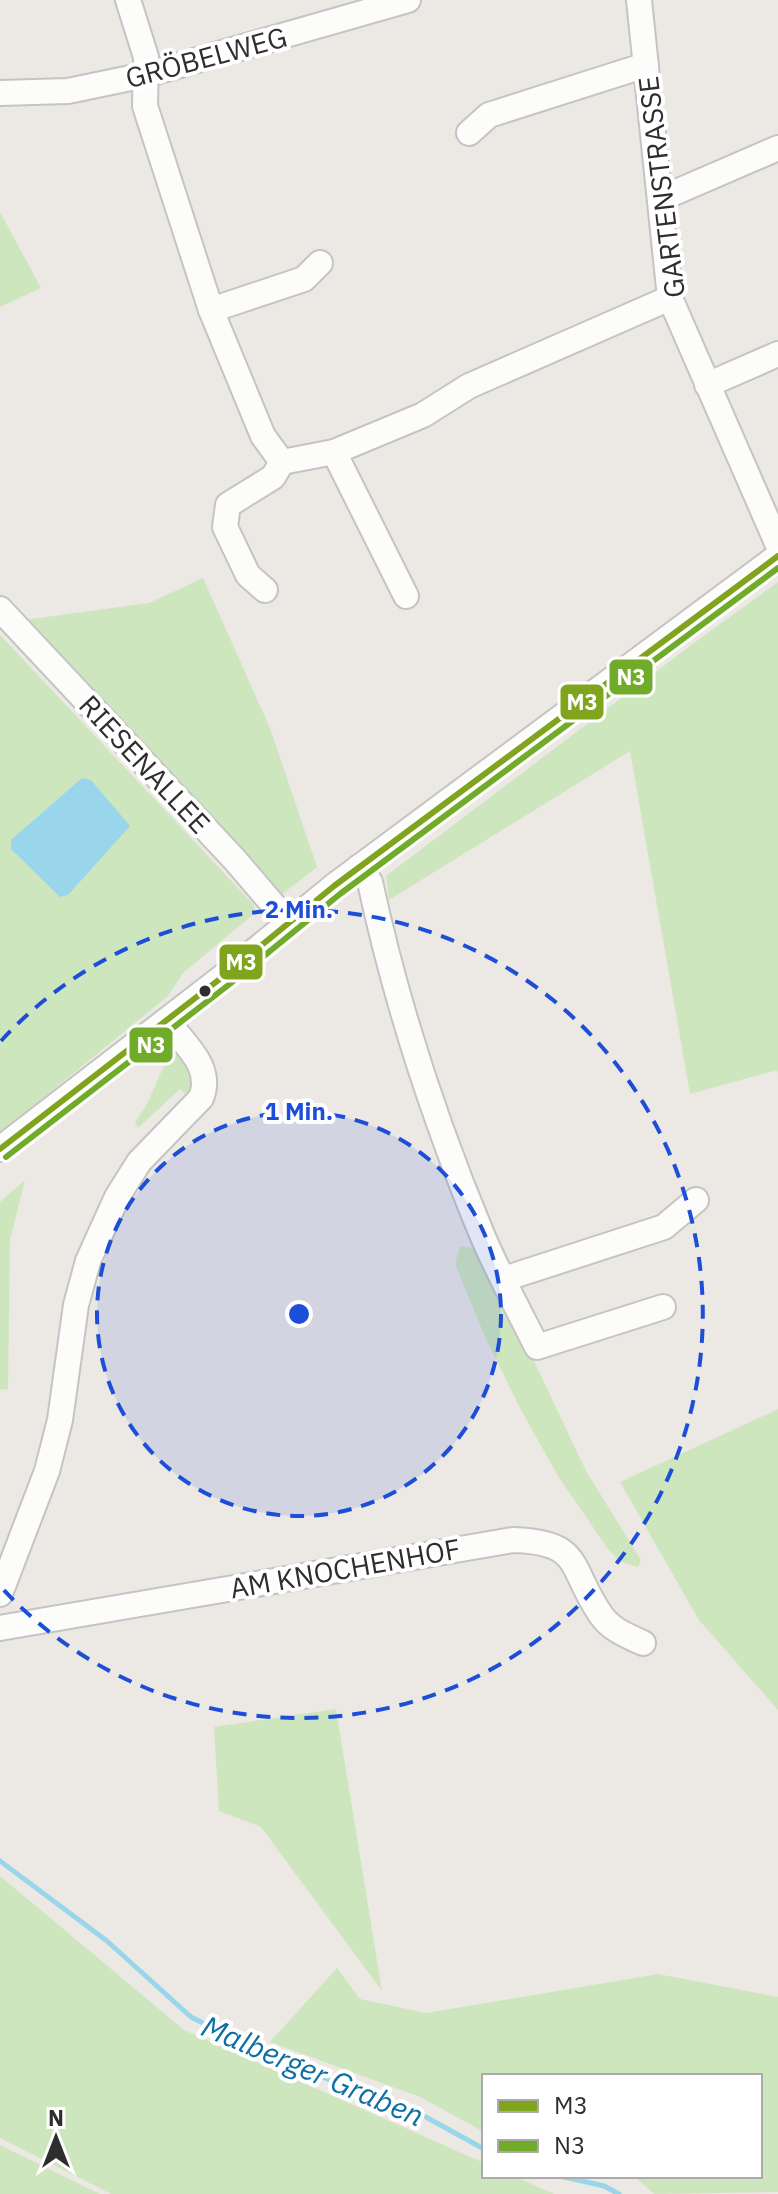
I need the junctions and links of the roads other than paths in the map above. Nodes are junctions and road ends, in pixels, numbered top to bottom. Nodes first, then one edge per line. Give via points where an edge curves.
1 (128, 0) edge
2 (408, 0) edge
3 (639, 0) edge
4 (646, 65) junction
5 (145, 75) junction
6 (0, 93) edge
7 (469, 133) dead end
8 (778, 148) edge
9 (660, 199) junction
10 (320, 263) dead end
11 (670, 298) junction
12 (211, 310) junction
13 (778, 354) edge
14 (707, 385) junction
15 (334, 452) junction
16 (282, 462) junction
17 (778, 545) edge
18 (778, 556) edge
19 (265, 590) dead end
20 (406, 596) dead end
21 (0, 609) edge
22 (359, 867) junction
23 (288, 922) junction
24 (167, 1021) junction
25 (0, 1149) edge
26 (696, 1200) dead end
27 (504, 1279) junction
28 (663, 1307) dead end
29 (0, 1594) edge
30 (0, 1628) edge
31 (643, 1643) dead end

1 - 5 street via 146,57
2 - 5 street, GRÖBELWEG
3 - 4 street, GARTENSTRASSE
4 - 7 street via 489,115
4 - 9 street, GARTENSTRASSE
5 - 6 street, GRÖBELWEG via 68,91
5 - 12 street via 145,106
8 - 9 street
9 - 11 street, GARTENSTRASSE
10 - 12 street via 304,279
11 - 14 street, GARTENSTRASSE
11 - 15 street
12 - 16 street via 263,436
13 - 14 street
14 - 17 street, GARTENSTRASSE
15 - 16 street
15 - 20 street
16 - 19 street via 273,477 228,505 225,527 248,575
18 - 22 street
21 - 23 street, RIESENALLEE
22 - 23 street
22 - 27 street via 370,882 427,1088
23 - 24 street
24 - 25 street
24 - 29 street via 200,1064 205,1088 139,1162 88,1261 47,1471
26 - 27 street via 664,1227
27 - 28 street via 537,1347
30 - 31 street, AM KNOCHENHOF via 513,1540 541,1541 561,1549 576,1565 601,1617

